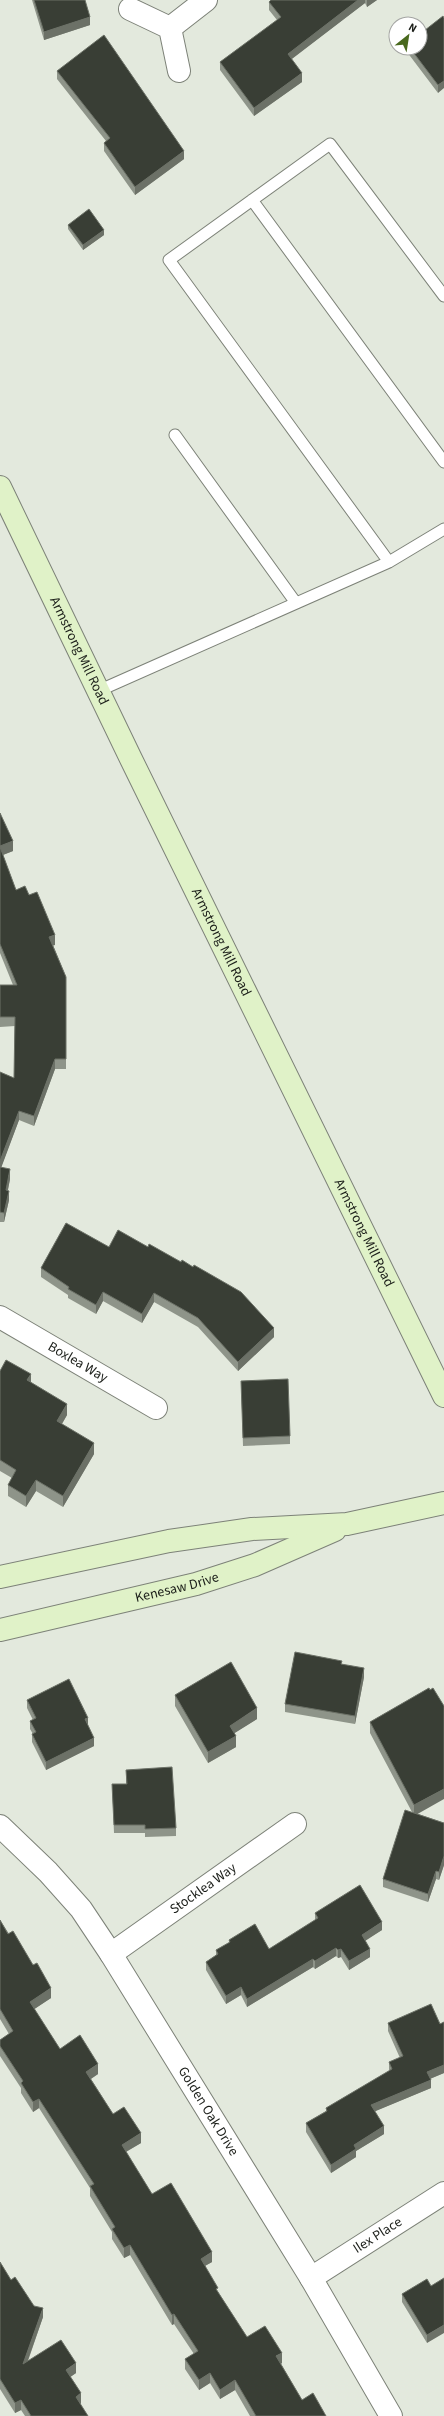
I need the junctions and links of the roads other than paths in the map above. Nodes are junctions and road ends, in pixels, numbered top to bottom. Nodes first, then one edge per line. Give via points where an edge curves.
1 (206, 0) edge
2 (130, 9) dead end
3 (170, 28) junction
4 (179, 71) dead end
5 (252, 200) junction
6 (444, 296) edge
7 (175, 435) dead end
8 (444, 462) edge
9 (0, 487) edge
10 (444, 529) edge
11 (388, 562) junction
12 (296, 603) junction
13 (98, 691) junction
14 (0, 1317) edge
15 (444, 1396) edge
16 (156, 1408) dead end
17 (444, 1503) edge
18 (347, 1524) junction
19 (0, 1577) edge
20 (0, 1630) edge
21 (295, 1824) dead end
22 (0, 1826) edge
23 (111, 1954) junction
24 (444, 2193) edge
25 (310, 2278) junction
26 (391, 2416) edge

1 - 3 street
2 - 3 street
3 - 4 street
5 - 6 lane via 330,144
5 - 8 lane
5 - 11 lane via 169,260
7 - 12 lane
9 - 13 street, Armstrong Mill Road
10 - 11 lane
11 - 12 lane
12 - 13 lane
13 - 15 street, Armstrong Mill Road
14 - 16 street, Boxlea Way
17 - 18 street, Kenesaw Drive
18 - 19 street, Kenesaw Drive via 252,1529 168,1541
18 - 20 street, Kenesaw Drive via 255,1565 196,1584
21 - 23 street, Stocklea Way
22 - 23 street, Golden Oak Drive via 48,1872 81,1910
23 - 25 street, Golden Oak Drive
24 - 25 street, Ilex Place
25 - 26 street, Golden Oak Drive

